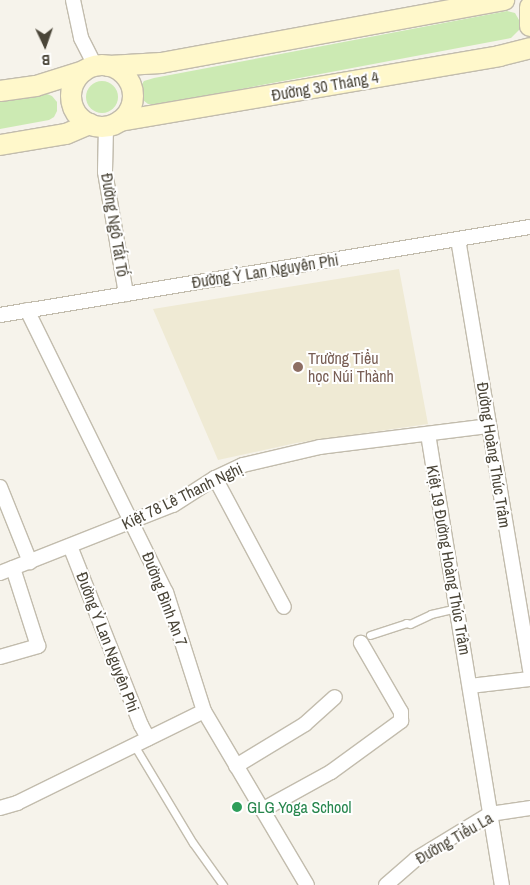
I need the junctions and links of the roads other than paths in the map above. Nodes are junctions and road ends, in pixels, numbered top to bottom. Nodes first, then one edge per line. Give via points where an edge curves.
1 (73, 0) edge
2 (504, 0) edge
3 (530, 7) edge
4 (530, 26) edge
5 (530, 48) edge
6 (96, 68) junction
7 (0, 91) edge
8 (105, 124) junction
9 (0, 145) edge
10 (530, 227) edge
11 (458, 239) junction
12 (126, 294) junction
13 (27, 310) junction
14 (0, 315) edge
15 (489, 426) junction
16 (428, 434) junction
17 (215, 478) junction
18 (0, 487) edge
19 (133, 522) junction
20 (70, 546) junction
21 (30, 562) junction
22 (7, 571) edge
23 (284, 607) dead end
24 (457, 608) junction
25 (365, 639) joint
26 (0, 657) edge
27 (530, 671) edge
28 (530, 679) edge
29 (470, 686) junction
30 (335, 697) dead end
31 (204, 711) junction
32 (148, 738) junction
33 (134, 744) junction
34 (236, 766) junction
35 (0, 808) edge
36 (530, 808) edge
37 (262, 810) junction
38 (490, 814) junction
39 (223, 885) edge
40 (307, 885) edge
41 (386, 885) edge
42 (502, 885) edge

1 - 6 street via 81,38
2 - 6 street via 161,63
3 - 4 street
5 - 8 street, Đường 30 Tháng 4
6 - 7 street via 36,86
6 - 8 street via 72,89 72,99 78,114
6 - 8 street via 126,76 133,95 127,114
8 - 9 street, Đường 30 Tháng 4
8 - 12 street, Đường Ngô Tất Tố via 105,172
10 - 11 street, Đường Ỷ Lan Nguyên Phi
11 - 12 street, Đường Ỷ Lan Nguyên Phi
11 - 15 street, Đường Hoàng Thúc Trâm
12 - 13 street, Đường Ỷ Lan Nguyên Phi
13 - 14 street, Đường Ỷ Lan Nguyên Phi
13 - 19 street, Đường Bình An 7
15 - 16 street, Kiệt 78 Lê Thanh Nghị
15 - 27 street, Đường Hoàng Thúc Trâm
16 - 17 street, Kiệt 78 Lê Thanh Nghị via 320,447 244,465
16 - 24 street, Kiệt 19 Đường Hoàng Thúc Trâm
17 - 19 street, Kiệt 78 Lê Thanh Nghị via 173,505
17 - 23 street
18 - 21 street
19 - 20 street, Kiệt 78 Lê Thanh Nghị
19 - 31 street, Đường Bình An 7 via 166,592
20 - 21 street, Kiệt 78 Lê Thanh Nghị
20 - 32 street, Đường Ỷ Lan Nguyên Phi
21 - 22 street, Kiệt 78 Lê Thanh Nghị
22 - 26 street via 38,646
24 - 25 lane via 431,614
24 - 29 street, Kiệt 19 Đường Hoàng Thúc Trâm
25 - 37 street via 402,712 401,721 331,772
28 - 29 street
29 - 38 street
30 - 34 street via 305,724
31 - 32 street
31 - 34 street, Đường Bình An 7
32 - 33 street
33 - 35 street
33 - 39 lane via 193,843
34 - 37 street, Đường Bình An 7
36 - 38 street, Đường Tiểu La
37 - 40 street, Đường Bình An 7
38 - 41 street, Đường Tiểu La via 416,859
38 - 42 street

